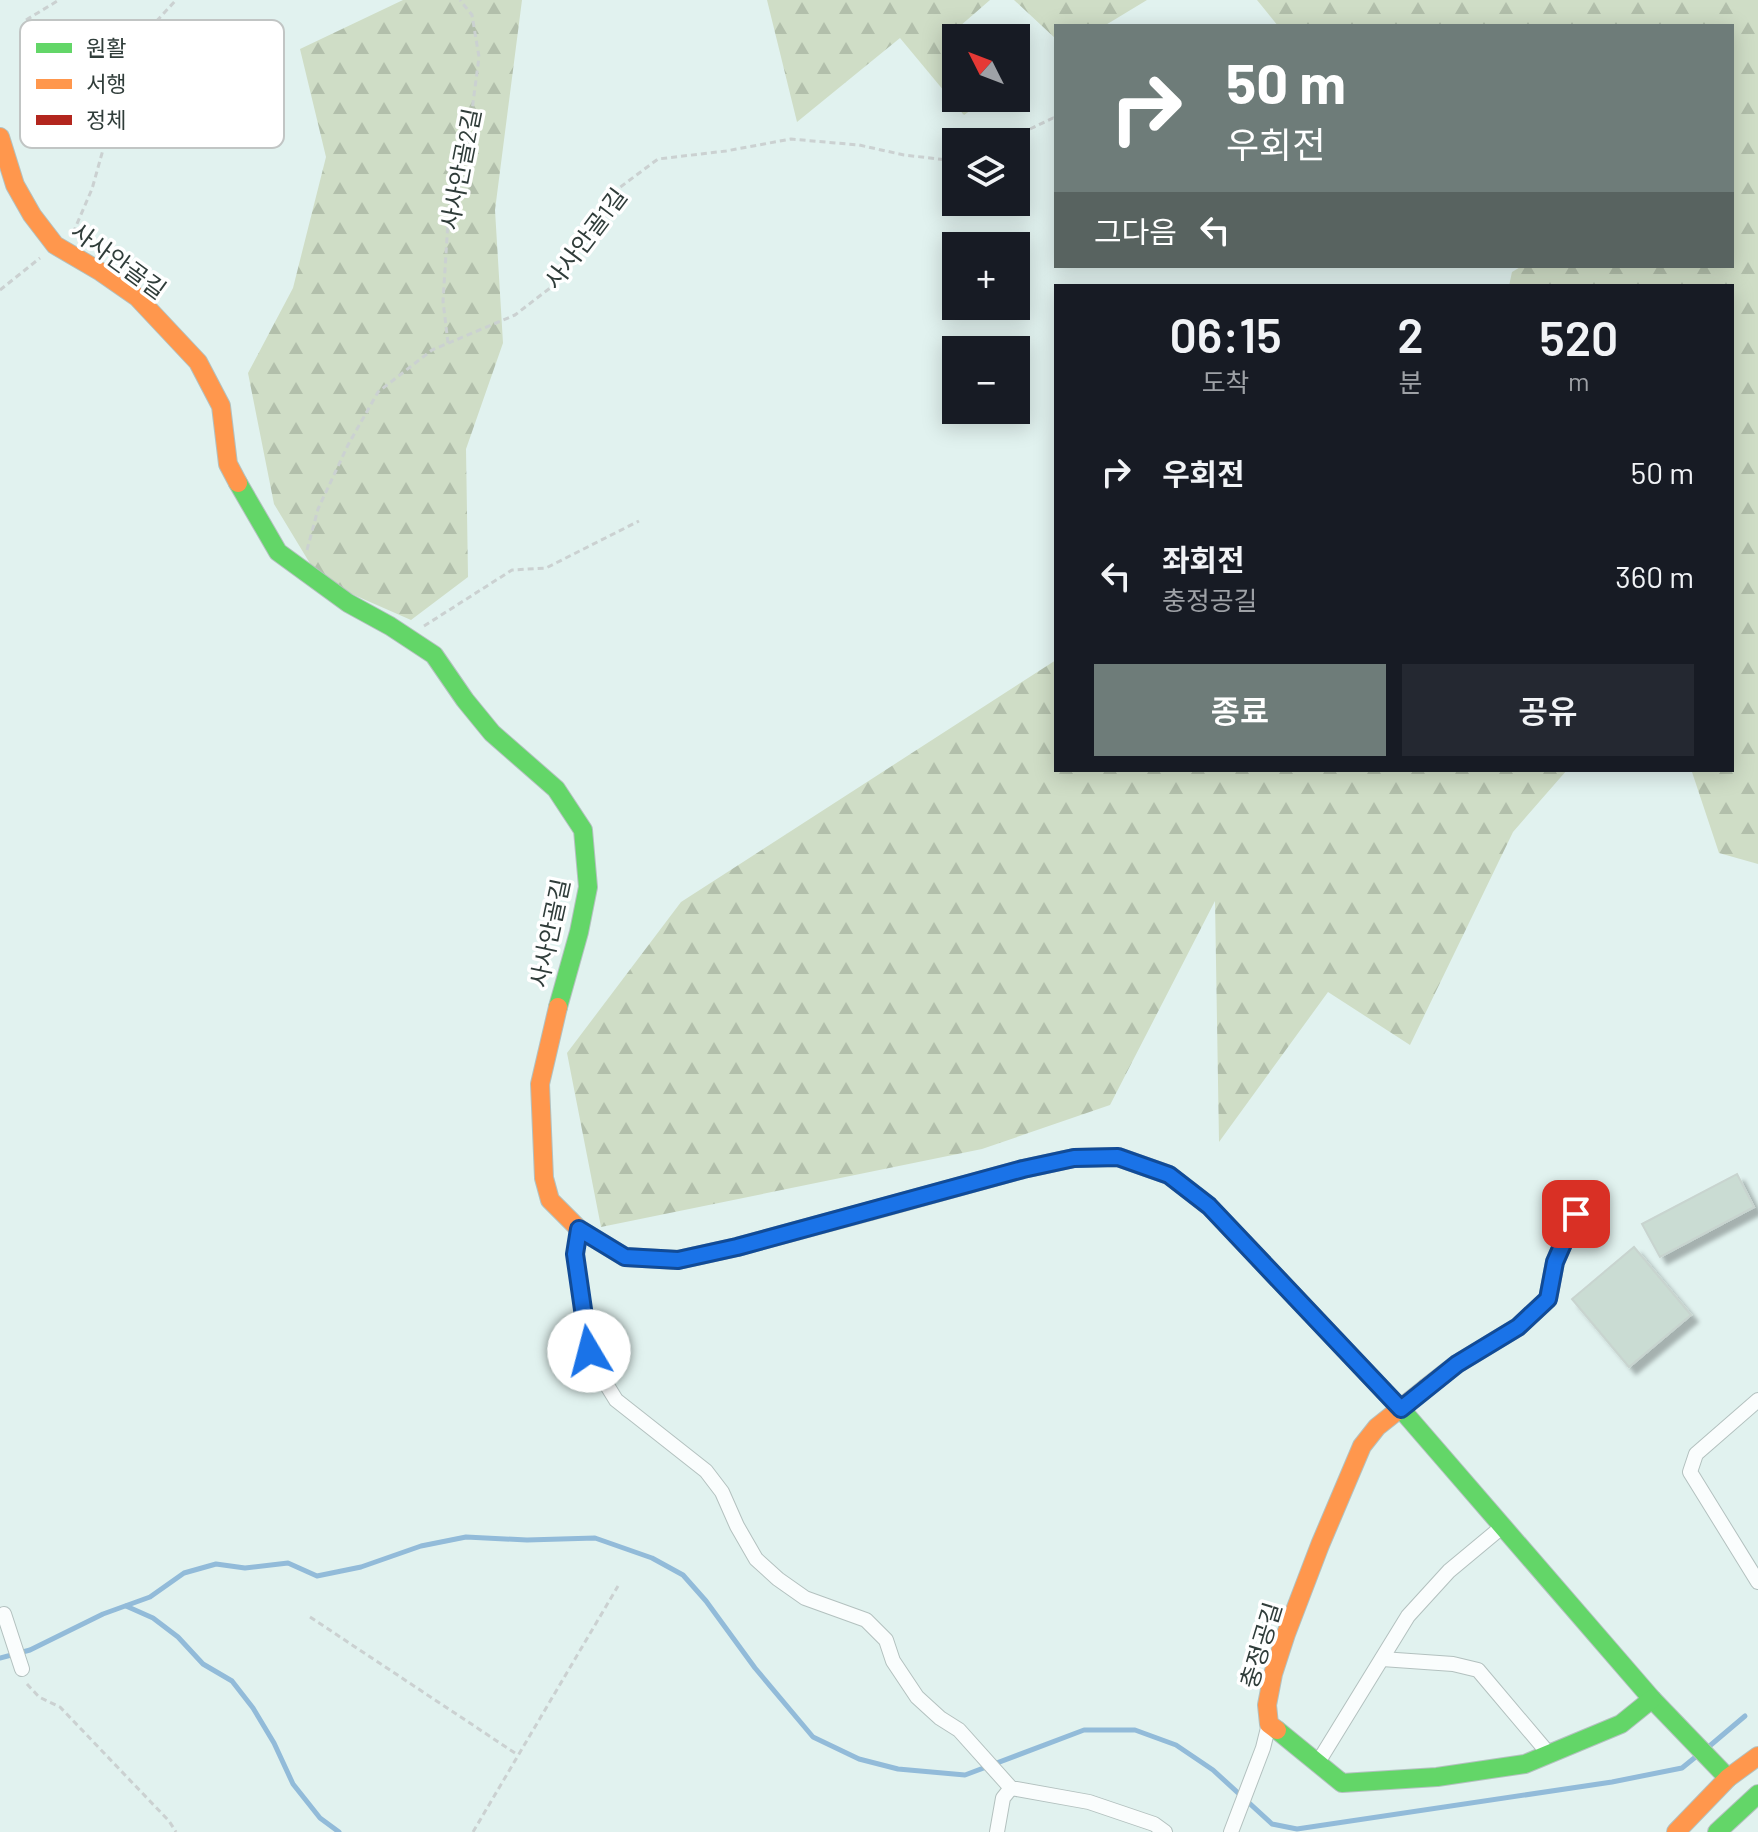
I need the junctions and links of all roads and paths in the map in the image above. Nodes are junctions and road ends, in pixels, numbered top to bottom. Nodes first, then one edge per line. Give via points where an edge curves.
1 (59, 0) edge
2 (176, 0) edge
3 (460, 0) edge
4 (26, 20) dead end
5 (158, 20) edge
6 (1054, 118) edge
7 (1030, 129) edge
8 (0, 137) edge
9 (103, 148) edge
10 (942, 159) edge
11 (60, 248) junction
12 (0, 290) edge
13 (448, 343) junction
14 (639, 521) dead end
15 (302, 570) junction
16 (407, 637) junction
17 (1576, 1214) dead end
18 (579, 1229) junction
19 (1758, 1400) edge
20 (1401, 1409) junction
21 (1503, 1526) junction
22 (1758, 1582) edge
23 (618, 1586) dead end
24 (4, 1614) dead end
25 (310, 1617) dead end
26 (1382, 1659) junction
27 (22, 1669) joint
28 (1652, 1699) junction
29 (1269, 1724) junction
30 (1549, 1754) junction
31 (518, 1755) junction
32 (1758, 1756) edge
33 (1317, 1764) junction
34 (1728, 1778) junction
35 (1006, 1783) junction
36 (1758, 1794) edge
37 (1232, 1829) edge
38 (176, 1832) edge
39 (473, 1832) edge
40 (997, 1832) edge
41 (1165, 1832) edge
42 (1676, 1832) edge
43 (1717, 1832) edge

1 - 4 path
2 - 5 path
3 - 13 path, 사사안골2길 via 472,15 479,57 468,141 448,222 443,301
6 - 7 path
8 - 11 main road, 사사안골길 via 15,185
9 - 11 path via 92,189
10 - 13 path, 사사안골1길 via 791,139 658,159 619,188 550,288 515,315
11 - 12 path
11 - 15 main road, 사사안골길 via 137,297 198,362 221,406 228,464 278,552
13 - 15 path, 사사안골1길 via 378,392 318,509
14 - 16 path via 546,568 512,570
15 - 16 main road, 사사안골길
16 - 18 main road, 사사안골길 via 434,655 492,733 556,789 583,830 588,887 540,1084 544,1178 550,1200
17 - 20 main road, 충정공길 via 1555,1262 1548,1299 1518,1327 1457,1364
18 - 20 main road, 사사안골길 via 625,1257 678,1260 1023,1169 1074,1158 1118,1157 1169,1175 1209,1206
18 - 35 street via 575,1254 589,1351 616,1400 706,1471 756,1559 778,1579 805,1598 866,1620 886,1640 917,1697 959,1730
19 - 22 street via 1696,1454 1690,1472
20 - 21 main road, 사사안골길
20 - 29 main road, 충정공길 via 1362,1446 1287,1628 1270,1682
21 - 26 street via 1449,1571 1408,1616
21 - 28 main road, 사사안골길
23 - 31 path
24 - 27 street
25 - 31 path
26 - 30 street via 1478,1670
26 - 33 street
27 - 38 path via 27,1685 60,1707
28 - 30 main road, 충정공길 via 1621,1724
28 - 34 main road
29 - 33 main road, 충정공길
29 - 37 street
30 - 33 main road, 충정공길 via 1525,1764 1437,1777 1342,1783
31 - 39 path
32 - 34 main road
34 - 42 main road
35 - 40 street
35 - 41 street via 1089,1802
36 - 43 main road

